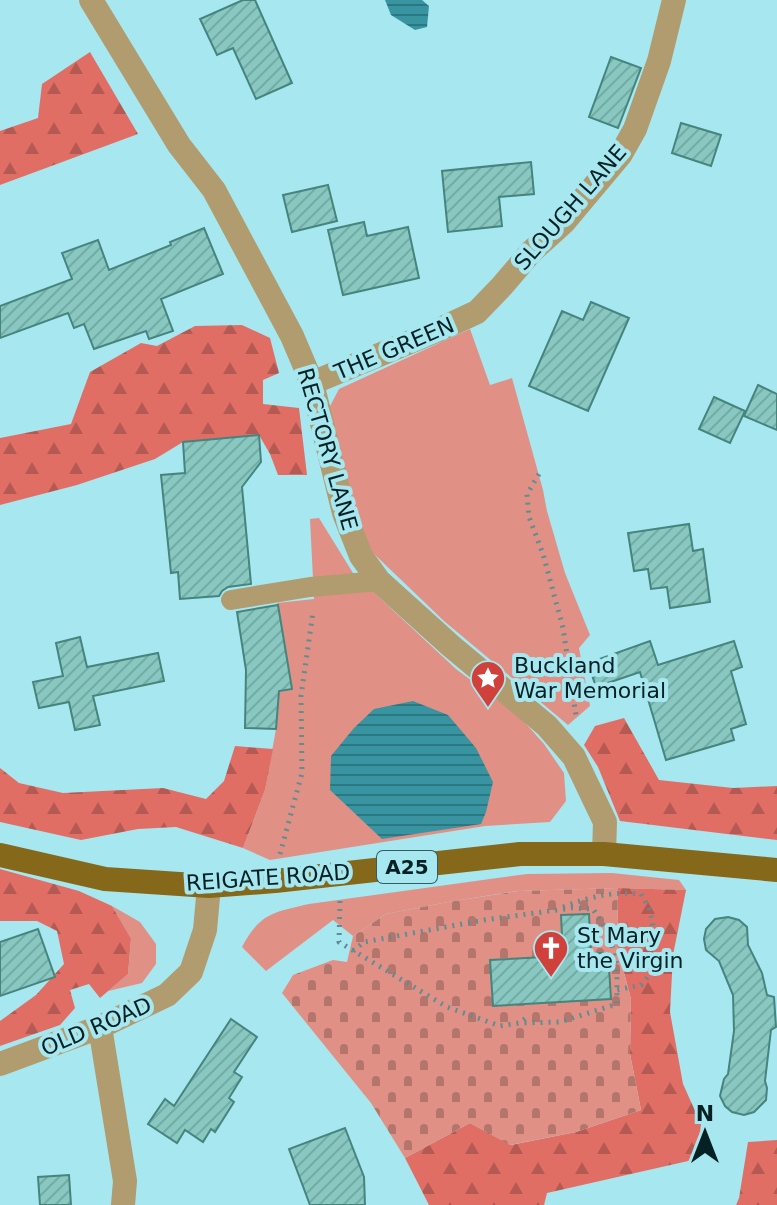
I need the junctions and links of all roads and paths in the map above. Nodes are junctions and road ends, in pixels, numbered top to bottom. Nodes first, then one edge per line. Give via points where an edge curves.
1 (91, 0) edge
2 (674, 0) edge
3 (477, 312) joint
4 (312, 383) junction
5 (539, 474) dead end
6 (379, 581) junction
7 (319, 588) junction
8 (231, 600) dead end
9 (574, 757) junction
10 (604, 854) junction
11 (0, 855) edge
12 (777, 870) edge
13 (340, 873) junction
14 (275, 881) junction
15 (209, 886) junction
16 (553, 910) junction
17 (353, 951) junction
18 (617, 990) junction
19 (526, 1018) dead end
20 (519, 1023) junction
21 (100, 1027) junction
22 (0, 1064) edge
23 (123, 1205) edge

1 - 4 street, RECTORY LANE via 179,145 214,190
2 - 3 street, SLOUGH LANE via 644,107 621,154
3 - 4 street, THE GREEN
4 - 6 street, RECTORY LANE via 344,513 361,556
5 - 9 path via 527,494 529,517 563,628 578,729
6 - 7 lane
6 - 9 street, RECTORY LANE via 547,726
7 - 8 lane
7 - 14 path via 301,696 302,773
9 - 10 street, RECTORY LANE via 605,822
10 - 12 main road, REIGATE ROAD / A25
10 - 13 main road, REIGATE ROAD / A25 via 520,854
11 - 15 main road, REIGATE ROAD / A25 via 105,879
13 - 14 main road, REIGATE ROAD / A25
13 - 17 path via 339,942
14 - 15 main road, REIGATE ROAD / A25
15 - 21 street, OLD ROAD via 205,930 191,972 167,995
16 - 17 path via 364,942
16 - 18 path via 593,909 610,936
16 - 18 path via 591,896 641,894 656,942 651,973 641,985
17 - 20 path via 447,1007 500,1026
18 - 20 path via 617,1004 560,1022
19 - 20 path
21 - 22 street, OLD ROAD
21 - 23 street via 125,1181

